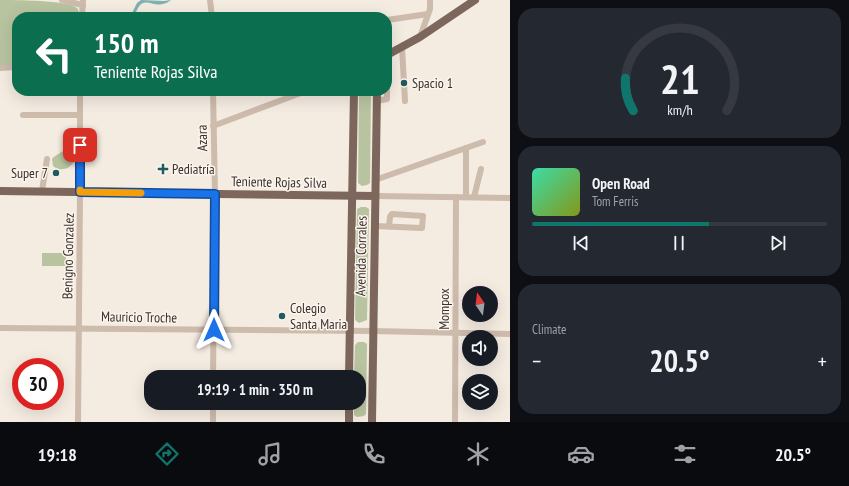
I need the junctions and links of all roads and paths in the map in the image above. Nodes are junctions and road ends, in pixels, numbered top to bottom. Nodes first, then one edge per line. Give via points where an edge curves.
1 (62, 0) edge
2 (210, 0) edge
3 (430, 0) edge
4 (475, 0) edge
5 (83, 2) edge
6 (82, 12) edge
7 (211, 12) edge
8 (428, 14) junction
9 (392, 19) edge
10 (420, 36) junction
11 (402, 47) junction
12 (392, 52) edge
13 (12, 67) edge
14 (0, 68) edge
15 (80, 96) edge
16 (213, 96) edge
17 (293, 96) edge
18 (354, 96) edge
19 (377, 96) edge
20 (387, 96) edge
21 (377, 100) junction
22 (405, 101) dead end
23 (80, 114) junction
24 (23, 115) dead end
25 (213, 126) junction
26 (483, 142) dead end
27 (466, 148) junction
28 (47, 159) dead end
29 (480, 169) dead end
30 (375, 180) junction
31 (0, 191) edge
32 (42, 191) junction
33 (80, 192) junction
34 (215, 194) junction
35 (352, 196) junction
36 (375, 196) junction
37 (456, 197) junction
38 (466, 197) junction
39 (474, 197) junction
40 (510, 198) edge
41 (375, 226) junction
42 (390, 227) junction
43 (0, 328) edge
44 (79, 328) junction
45 (214, 330) junction
46 (349, 331) junction
47 (373, 331) junction
48 (455, 333) junction
49 (510, 334) edge
50 (214, 370) edge
51 (349, 370) edge
52 (213, 410) edge
53 (349, 410) edge
54 (78, 422) edge
55 (213, 422) edge
56 (349, 422) edge
57 (372, 422) edge
58 (455, 422) edge

1 - 5 street
2 - 7 street
3 - 8 street
4 - 10 main road
5 - 6 street
8 - 9 street
8 - 10 street
10 - 11 main road
11 - 12 main road
11 - 22 street
13 - 14 street
15 - 23 street, Benigno Gonzalez
16 - 25 street, Azara
17 - 25 street
18 - 35 main road, Avenida Corrales
19 - 21 main road, Avenida Corrales
20 - 21 street via 387,99
21 - 30 main road, Avenida Corrales
23 - 24 street
23 - 33 street, Benigno Gonzalez
25 - 34 street, Azara
26 - 27 street
27 - 30 street
27 - 38 street
28 - 32 street
29 - 39 street
30 - 36 main road, Avenida Corrales
31 - 32 main road, Teniente Rojas Silva
32 - 33 main road, Teniente Rojas Silva
33 - 34 main road, Teniente Rojas Silva
33 - 44 street, Benigno Gonzalez
34 - 35 main road, Teniente Rojas Silva
34 - 45 street, Azara
35 - 36 main road, Teniente Rojas Silva
35 - 46 main road, Avenida Corrales
36 - 37 street, Teniente Rojas Silva
36 - 41 main road, Avenida Corrales
37 - 38 street, Teniente Rojas Silva
37 - 48 street, Mompox
38 - 39 street, Teniente Rojas Silva
39 - 40 street, Teniente Rojas Silva
41 - 42 street
41 - 47 main road, Avenida Corrales
42 - 42 street via 422,228 423,216 391,215
43 - 44 street, Mauricio Troche
44 - 45 street, Mauricio Troche
44 - 54 street, Benigno Gonzalez
45 - 46 street, Mauricio Troche
45 - 50 street, Azara
46 - 47 street, Mauricio Troche
46 - 51 main road, Avenida Corrales
47 - 48 street, Mauricio Troche
47 - 57 main road, Avenida Corrales
48 - 49 street, Mauricio Troche
48 - 58 street, Mompox
52 - 55 street
53 - 56 main road

